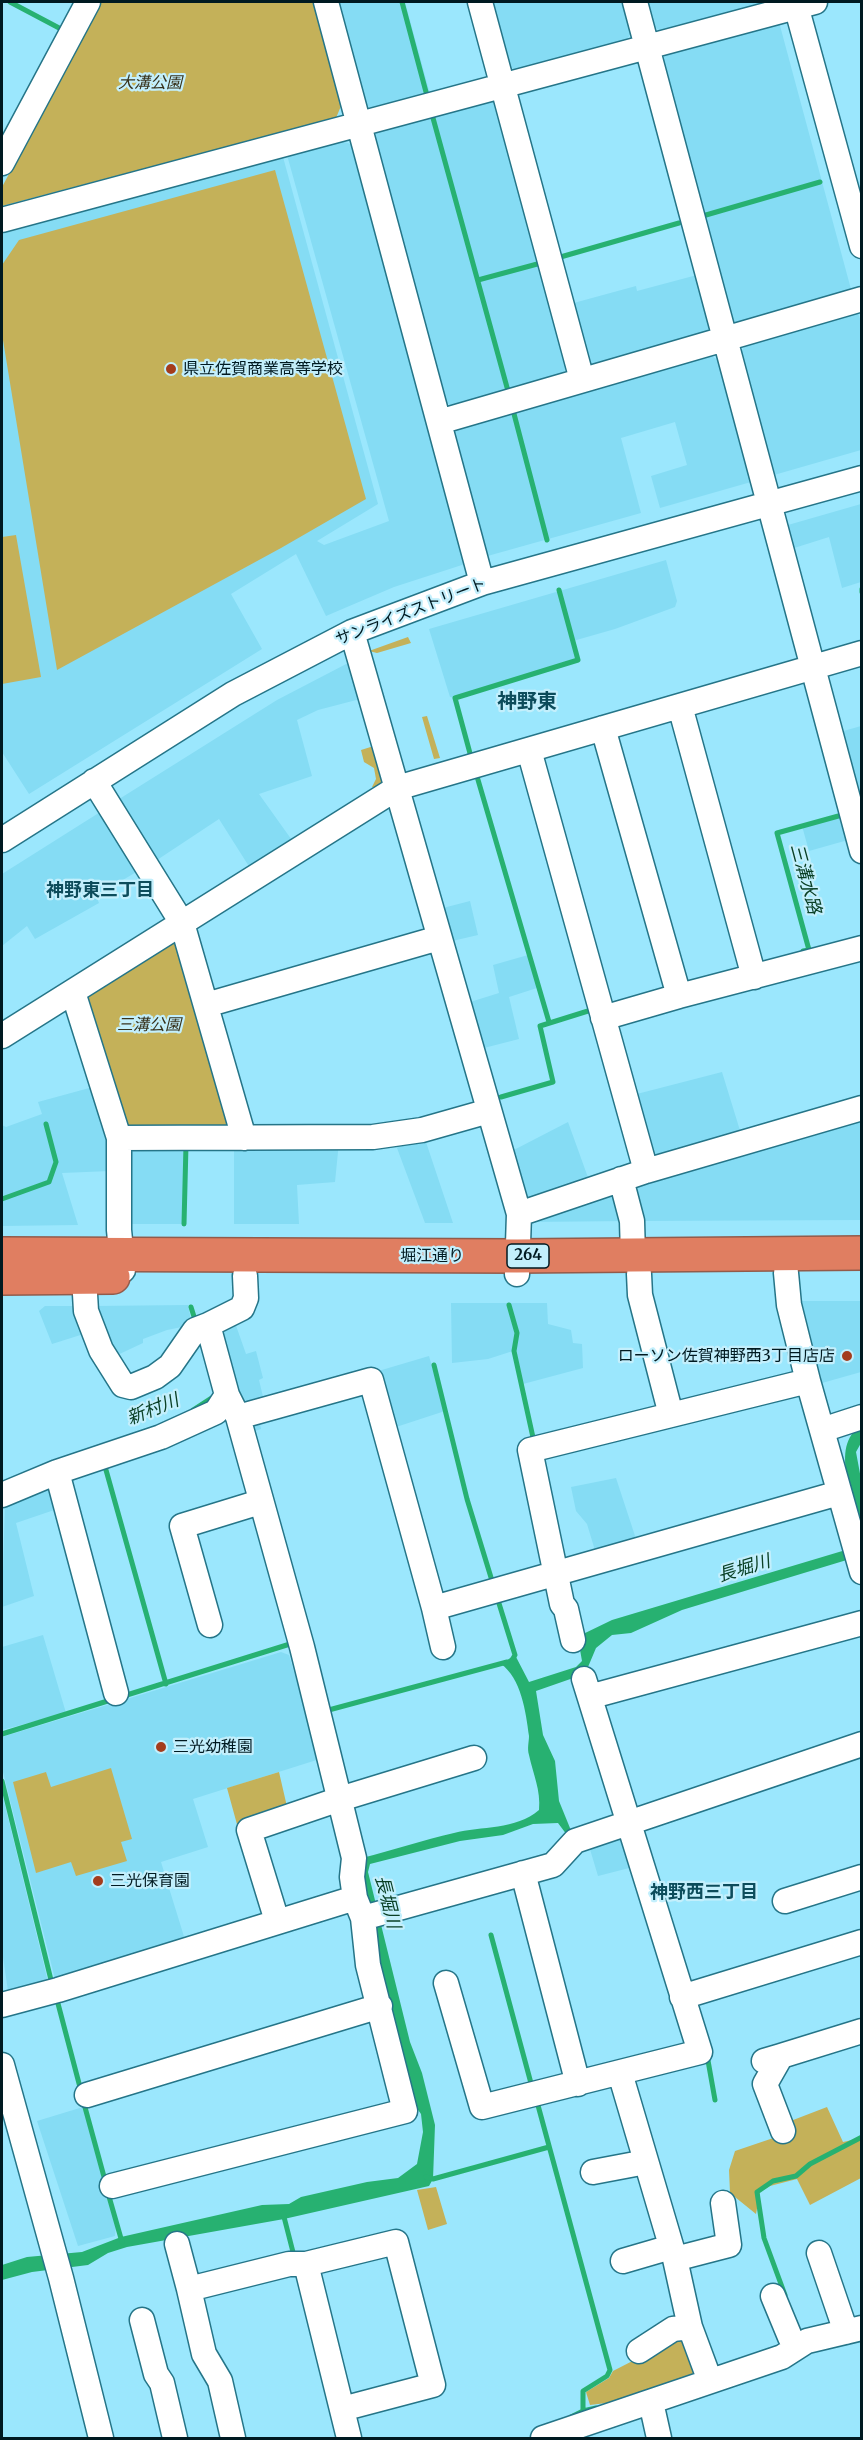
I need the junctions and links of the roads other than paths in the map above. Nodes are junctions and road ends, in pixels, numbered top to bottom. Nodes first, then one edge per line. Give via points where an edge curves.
1 (88, 2) edge
2 (326, 2) edge
3 (480, 2) edge
4 (635, 2) edge
5 (802, 3) edge
6 (647, 46) junction
7 (502, 84) junction
8 (358, 123) junction
9 (2, 163) edge
10 (2, 220) edge
11 (861, 246) edge
12 (861, 299) edge
13 (724, 339) junction
14 (582, 380) junction
15 (439, 422) junction
16 (861, 478) edge
17 (770, 504) junction
18 (482, 583) junction
19 (352, 632) junction
20 (861, 653) edge
21 (813, 667) junction
22 (680, 706) junction
23 (603, 728) junction
24 (529, 750) junction
25 (94, 781) junction
26 (397, 788) junction
27 (2, 840) edge
28 (861, 851) edge
29 (183, 923) junction
30 (439, 938) junction
31 (861, 948) edge
32 (754, 977) junction
33 (73, 992) junction
34 (679, 996) junction
35 (206, 1005) junction
36 (603, 1018) junction
37 (2, 1036) edge
38 (861, 1108) edge
39 (489, 1111) junction
40 (119, 1138) junction
41 (244, 1138) junction
42 (646, 1171) junction
43 (621, 1179) junction
44 (519, 1214) junction
45 (861, 1253) edge
46 (2, 1254) edge
47 (517, 1265) junction
48 (636, 1265) junction
49 (123, 1266) junction
50 (189, 1266) junction
51 (786, 1273) junction
52 (861, 1273) edge
53 (245, 1276) junction
54 (84, 1277) junction
55 (2, 1278) edge
56 (202, 1327) junction
57 (808, 1381) junction
58 (227, 1395) junction
59 (671, 1415) junction
60 (238, 1417) junction
61 (861, 1417) edge
62 (822, 1430) junction
63 (57, 1472) junction
64 (839, 1493) junction
65 (2, 1495) edge
66 (260, 1502) junction
67 (858, 1558) edge
68 (555, 1574) junction
69 (434, 1608) junction
70 (861, 1623) edge
71 (210, 1625) dead end
72 (573, 1640) dead end
73 (443, 1647) dead end
74 (116, 1693) dead end
75 (861, 1744) edge
76 (474, 1758) dead end
77 (340, 1799) junction
78 (630, 1824) junction
79 (523, 1873) junction
80 (861, 1877) edge
81 (785, 1901) dead end
82 (359, 1908) junction
83 (277, 1921) junction
84 (861, 1942) edge
85 (446, 1983) dead end
86 (682, 1997) junction
87 (2, 2005) edge
88 (380, 2006) junction
89 (861, 2031) edge
90 (2, 2065) edge
91 (620, 2073) junction
92 (578, 2084) junction
93 (87, 2095) dead end
94 (783, 2131) dead end
95 (646, 2162) junction
96 (593, 2172) dead end
97 (112, 2186) dead end
98 (723, 2203) dead end
99 (177, 2244) dead end
100 (673, 2253) junction
101 (819, 2253) dead end
102 (623, 2261) dead end
103 (297, 2264) junction
104 (189, 2289) junction
105 (773, 2296) dead end
106 (142, 2320) dead end
107 (690, 2327) junction
108 (854, 2330) edge
109 (794, 2342) junction
110 (639, 2351) dead end
111 (710, 2381) junction
112 (651, 2402) junction
113 (342, 2409) junction
114 (101, 2439) edge
115 (175, 2439) edge
116 (233, 2439) edge
117 (349, 2439) edge
118 (543, 2439) edge
119 (659, 2439) edge

1 - 9 street
2 - 8 street
3 - 7 street
4 - 6 street
5 - 6 street
5 - 11 street
6 - 7 street
6 - 13 street
7 - 8 street
7 - 14 street
8 - 10 street
8 - 15 street
12 - 13 street
13 - 14 street
13 - 17 street
14 - 15 street
15 - 18 street
16 - 17 street, サンライズストリート
17 - 18 street, サンライズストリート
17 - 21 street
18 - 19 street, サンライズストリート
19 - 25 street, サンライズストリート via 232,694
19 - 26 street
20 - 21 street
21 - 22 street
21 - 28 street
22 - 23 street
22 - 32 street
23 - 24 street
23 - 34 street
24 - 26 street
24 - 36 street
25 - 27 street, サンライズストリート
25 - 29 street
26 - 29 street
26 - 30 street
29 - 33 street
29 - 35 street
30 - 35 street
30 - 39 street
31 - 32 street
32 - 34 street
33 - 37 street
33 - 40 street
34 - 36 street
35 - 41 street
36 - 42 street
38 - 42 street
39 - 41 street via 422,1130 374,1137
39 - 44 street
40 - 41 street
40 - 49 street
42 - 43 street
43 - 44 street
43 - 48 street via 632,1221
44 - 47 street
45 - 48 highway, 堀江通り / 264
46 - 49 highway, 堀江通り / 264
47 - 48 highway, 堀江通り / 264
47 - 50 highway, 堀江通り / 264
47 - 53 highway, 堀江通り / 264
48 - 51 highway, 堀江通り / 264
48 - 59 street
49 - 50 highway, 堀江通り / 264
49 - 54 highway, 堀江通り / 264
50 - 53 highway, 堀江通り / 264
51 - 52 highway, 堀江通り / 264
51 - 57 street via 789,1305
53 - 56 street via 246,1298 242,1308
54 - 55 highway, 堀江通り / 264
54 - 56 street via 86,1311 101,1350 123,1385 131,1387 170,1366
56 - 58 street
57 - 59 street
57 - 62 street
58 - 60 street
58 - 63 street via 216,1412 161,1437
59 - 68 street via 530,1450
60 - 66 street
60 - 69 street via 371,1380
61 - 62 street
62 - 64 street
63 - 65 street
63 - 74 street
64 - 67 street
64 - 68 street
66 - 71 street via 182,1526
66 - 77 street
68 - 69 street
68 - 72 street
69 - 73 street
70 - 78 street via 592,1687
75 - 78 street
76 - 77 street
77 - 82 street via 354,1858 352,1877
77 - 83 street via 249,1830
78 - 79 street via 575,1841 553,1865
78 - 86 street
79 - 82 street via 390,1910
79 - 92 street
80 - 81 street
82 - 83 street
82 - 88 street via 368,1965
83 - 87 street
84 - 86 street
85 - 92 street via 482,2107
86 - 91 street via 700,2052
88 - 93 street
88 - 97 street via 405,2111
89 - 94 street via 772,2058 765,2084
90 - 114 street
91 - 92 street
91 - 95 street
95 - 96 street
95 - 100 street
98 - 100 street via 729,2245
99 - 104 street
100 - 102 street
100 - 107 street
101 - 108 street
103 - 104 street
103 - 113 street
103 - 113 street via 396,2242 433,2385
104 - 116 street via 204,2354 220,2381
105 - 109 street
106 - 115 street
107 - 110 street via 673,2329
107 - 111 street
108 - 109 street
109 - 111 street via 782,2356
111 - 112 street
112 - 118 street
112 - 119 street
113 - 117 street

